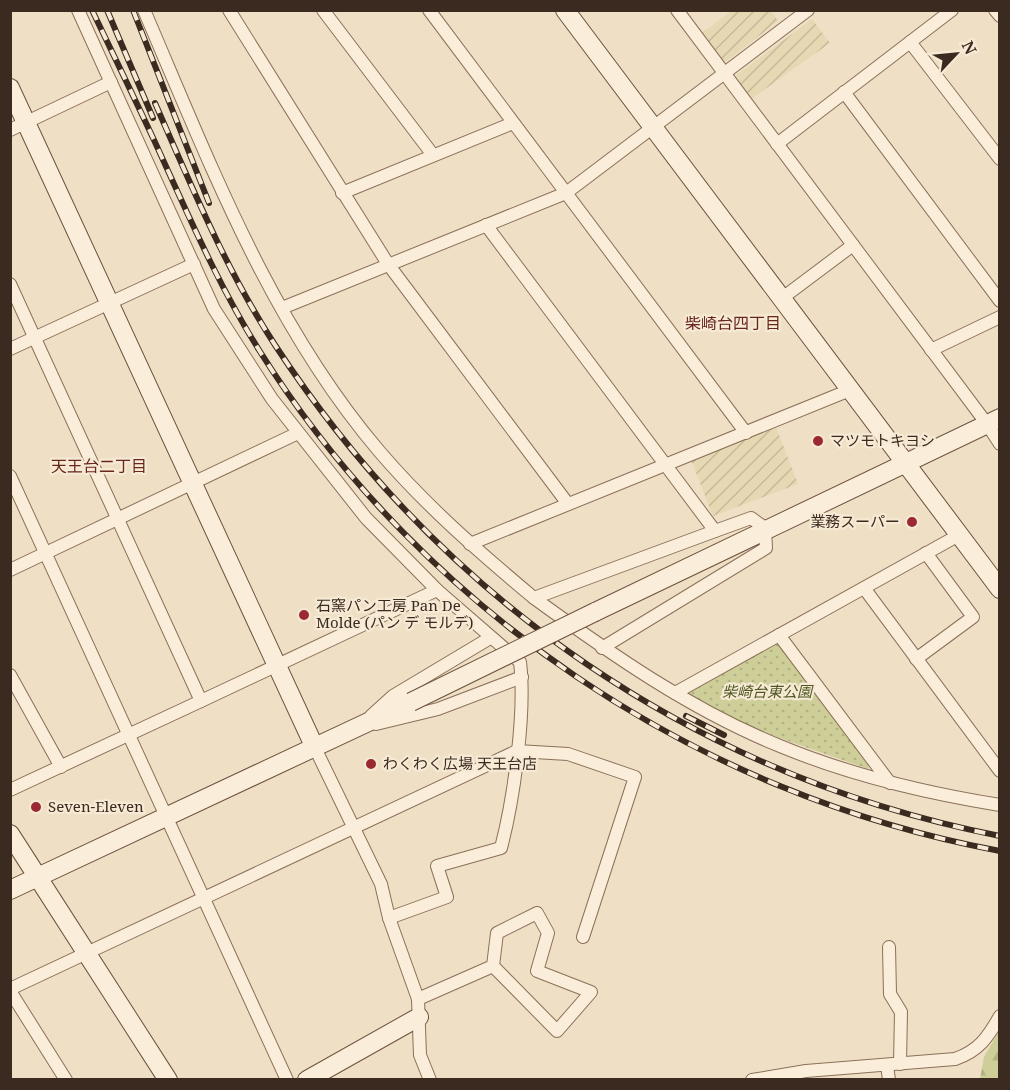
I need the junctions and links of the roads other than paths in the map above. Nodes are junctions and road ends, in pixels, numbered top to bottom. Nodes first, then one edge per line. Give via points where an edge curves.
1 (78, 10) edge
2 (144, 10) edge
3 (229, 10) edge
4 (323, 10) edge
5 (429, 10) edge
6 (565, 10) edge
7 (677, 10) edge
8 (808, 10) edge
9 (952, 10) edge
10 (995, 10) edge
11 (999, 16) edge
12 (910, 42) junction
13 (724, 73) junction
14 (111, 82) junction
15 (10, 88) edge
16 (844, 92) junction
17 (513, 123) junction
18 (19, 126) edge
19 (653, 128) junction
20 (777, 144) junction
21 (433, 155) junction
22 (999, 159) edge
23 (566, 192) junction
24 (342, 193) junction
25 (486, 225) junction
26 (853, 245) junction
27 (194, 264) junction
28 (388, 264) junction
29 (10, 284) edge
30 (781, 299) junction
31 (999, 301) edge
32 (109, 302) junction
33 (282, 308) junction
34 (999, 317) edge
35 (35, 337) junction
36 (10, 349) edge
37 (931, 350) junction
38 (850, 390) junction
39 (993, 421) edge
40 (298, 433) junction
41 (746, 433) junction
42 (999, 444) edge
43 (905, 462) junction
44 (666, 465) junction
45 (10, 476) edge
46 (192, 484) junction
47 (568, 504) junction
48 (118, 519) junction
49 (765, 528) junction
50 (716, 531) junction
51 (959, 535) junction
52 (470, 544) junction
53 (46, 553) junction
54 (926, 553) junction
55 (10, 570) edge
56 (864, 588) junction
57 (999, 589) edge
58 (437, 590) junction
59 (534, 598) junction
60 (779, 635) junction
61 (490, 638) junction
62 (602, 648) junction
63 (916, 659) junction
64 (276, 666) junction
65 (10, 675) edge
66 (522, 678) junction
67 (675, 693) junction
68 (201, 701) junction
69 (360, 727) junction
70 (129, 735) junction
71 (315, 748) junction
72 (517, 752) junction
73 (61, 766) junction
74 (999, 771) edge
75 (890, 783) junction
76 (10, 790) edge
77 (999, 805) edge
78 (166, 817) junction
79 (354, 826) junction
80 (10, 834) edge
81 (38, 877) junction
82 (10, 890) edge
83 (203, 897) junction
84 (389, 918) junction
85 (583, 937) dead end
86 (889, 947) dead end
87 (86, 952) junction
88 (493, 966) junction
89 (10, 990) edge
90 (418, 1008) junction
91 (999, 1016) edge
92 (894, 1065) junction
93 (66, 1080) edge
94 (168, 1080) edge
95 (287, 1080) edge
96 (307, 1080) edge
97 (430, 1080) edge
98 (752, 1080) edge
99 (889, 1080) edge

1 - 14 street
2 - 33 street via 221,188
3 - 24 street
4 - 21 street
5 - 17 street
6 - 19 street
7 - 13 street
8 - 13 street
9 - 12 street
10 - 11 street
12 - 16 street
12 - 22 street
13 - 19 street
13 - 20 street
14 - 18 street
14 - 27 street
15 - 18 street
16 - 20 street
16 - 31 street
17 - 21 street
17 - 23 street
18 - 32 street
19 - 23 street
19 - 30 street
20 - 26 street
21 - 24 street
23 - 25 street
23 - 41 street
24 - 28 street
25 - 28 street
25 - 44 street
26 - 30 street
26 - 37 street
27 - 32 street
27 - 40 street via 219,318
28 - 33 street
28 - 47 street
29 - 35 street
30 - 38 street
32 - 35 street
32 - 46 street
33 - 52 street via 329,385 378,450 435,513
34 - 37 street
35 - 36 street
35 - 48 street
37 - 39 street
38 - 41 street
38 - 43 street
39 - 42 street
39 - 43 street
40 - 46 street
40 - 58 street via 366,518
41 - 44 street
43 - 49 street
43 - 51 street
44 - 47 street
44 - 50 street
45 - 53 street
46 - 48 street
46 - 64 street
47 - 52 street
48 - 53 street
48 - 68 street
49 - 50 street via 751,518
49 - 62 street via 766,548
49 - 69 street, bridge
50 - 59 street
51 - 54 street
51 - 57 street
52 - 59 street
53 - 55 street
53 - 70 street
54 - 56 street
54 - 63 street via 973,616
56 - 60 street
56 - 63 street
58 - 61 street
58 - 64 street
59 - 62 street
60 - 67 street
60 - 75 street
61 - 66 street via 520,662
61 - 69 street via 393,696
62 - 67 street
63 - 74 street
64 - 68 street
64 - 71 street
65 - 73 street
66 - 69 street via 438,709
66 - 72 street
67 - 75 street via 779,746
68 - 70 street
69 - 71 street
70 - 73 street
70 - 78 street
71 - 78 street
71 - 79 street
72 - 79 street
72 - 84 street via 501,848 436,866 447,897
72 - 85 street via 568,754 635,777
73 - 76 street
75 - 77 street
78 - 81 street
78 - 83 street
79 - 83 street
79 - 84 street via 381,884
80 - 81 street
81 - 82 street
81 - 87 street
83 - 87 street
83 - 95 street
84 - 90 street
86 - 92 street via 890,994 901,1012
87 - 89 street
87 - 94 street
88 - 88 street via 497,933 537,913 548,933 537,971 591,992 557,1031
88 - 90 street
89 - 93 street
90 - 96 street
90 - 97 street via 420,1055
91 - 92 street via 988,1037 970,1054
92 - 98 street via 806,1071
92 - 99 street

